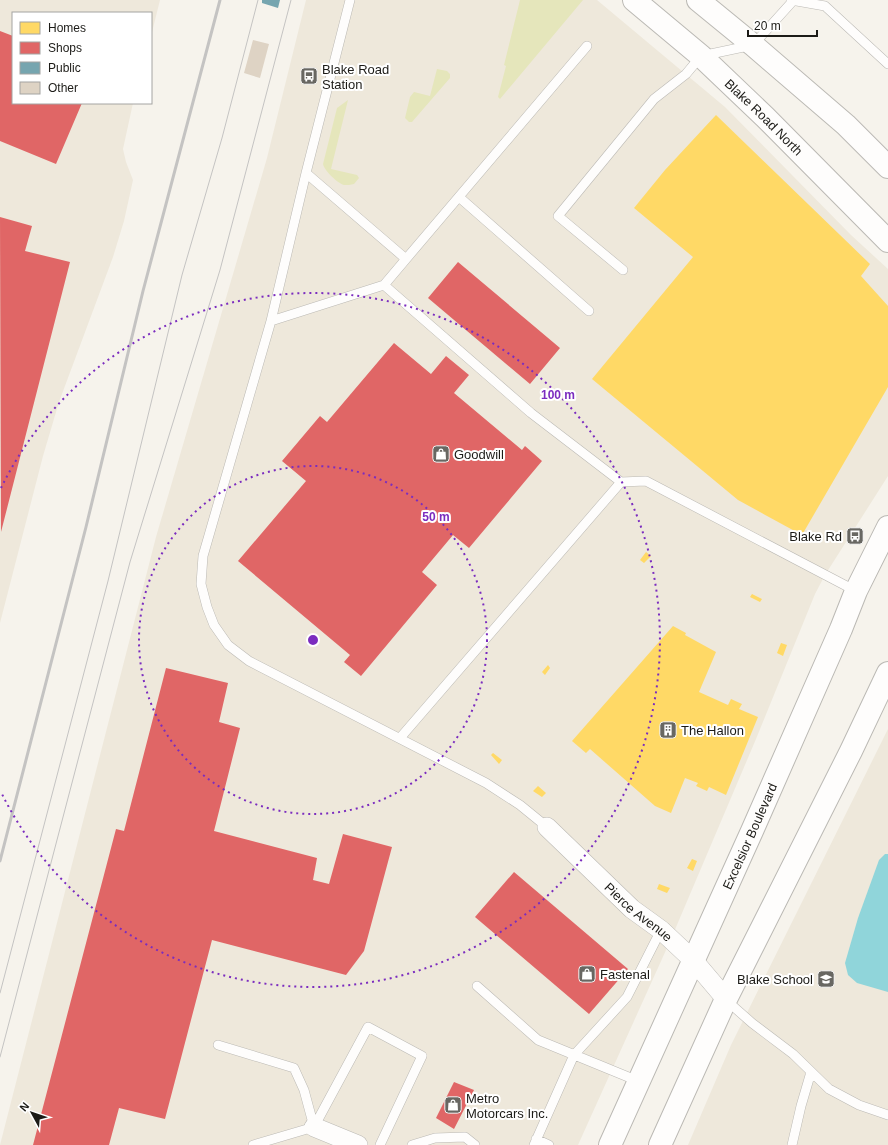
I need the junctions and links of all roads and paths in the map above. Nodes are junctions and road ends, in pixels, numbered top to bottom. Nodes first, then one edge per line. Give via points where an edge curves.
1 (350, 0) edge
2 (634, 0) edge
3 (698, 0) edge
4 (793, 1) edge
5 (753, 45) junction
6 (587, 46) dead end
7 (701, 56) junction
8 (888, 64) edge
9 (888, 167) edge
10 (306, 173) junction
11 (459, 196) junction
12 (888, 241) edge
13 (406, 259) junction
14 (623, 270) dead end
15 (384, 285) junction
16 (590, 311) dead end
17 (271, 321) junction
18 (621, 482) junction
19 (888, 527) edge
20 (856, 591) junction
21 (888, 673) edge
22 (400, 738) junction
23 (548, 827) joint
24 (661, 930) junction
25 (693, 960) junction
26 (477, 986) dead end
27 (726, 999) junction
28 (218, 1045) dead end
29 (574, 1055) junction
30 (811, 1072) junction
31 (638, 1081) junction
32 (888, 1115) edge
33 (314, 1127) junction
34 (535, 1142) edge
35 (253, 1145) edge
36 (358, 1145) edge
37 (380, 1145) edge
38 (412, 1145) edge
39 (475, 1145) edge
40 (549, 1145) edge
41 (610, 1145) edge
42 (660, 1145) edge
43 (792, 1145) edge

1 - 10 lane
2 - 7 main road, Blake Road North
3 - 5 main road
4 - 5 lane
4 - 8 lane via 825,6
5 - 7 lane
5 - 9 main road via 846,125
6 - 11 lane
7 - 12 main road, Blake Road North
7 - 14 lane via 686,74 654,99 558,216
10 - 13 lane
10 - 17 lane
11 - 13 lane
11 - 16 lane
13 - 15 lane
15 - 17 lane
15 - 18 lane via 531,413
17 - 22 lane via 203,556 201,584 207,606 214,625 228,645 249,661
18 - 20 lane via 646,481
18 - 22 lane
19 - 20 main road, Excelsior Boulevard
20 - 25 main road, Excelsior Boulevard
21 - 27 main road
22 - 23 lane via 486,783
23 - 24 street, Pierce Avenue via 632,909
24 - 25 street, Pierce Avenue
24 - 29 lane via 627,997
25 - 27 street, Pierce Avenue
25 - 31 main road, Excelsior Boulevard
26 - 29 lane via 538,1040
27 - 30 lane
27 - 42 main road
28 - 33 lane via 294,1068 304,1090
29 - 31 lane
29 - 34 lane
30 - 32 lane via 828,1089 859,1105
30 - 43 lane via 800,1106
31 - 41 main road, Excelsior Boulevard
33 - 35 lane
33 - 36 street
33 - 37 lane via 368,1027 422,1056
34 - 40 lane
38 - 39 lane via 435,1138 465,1137

